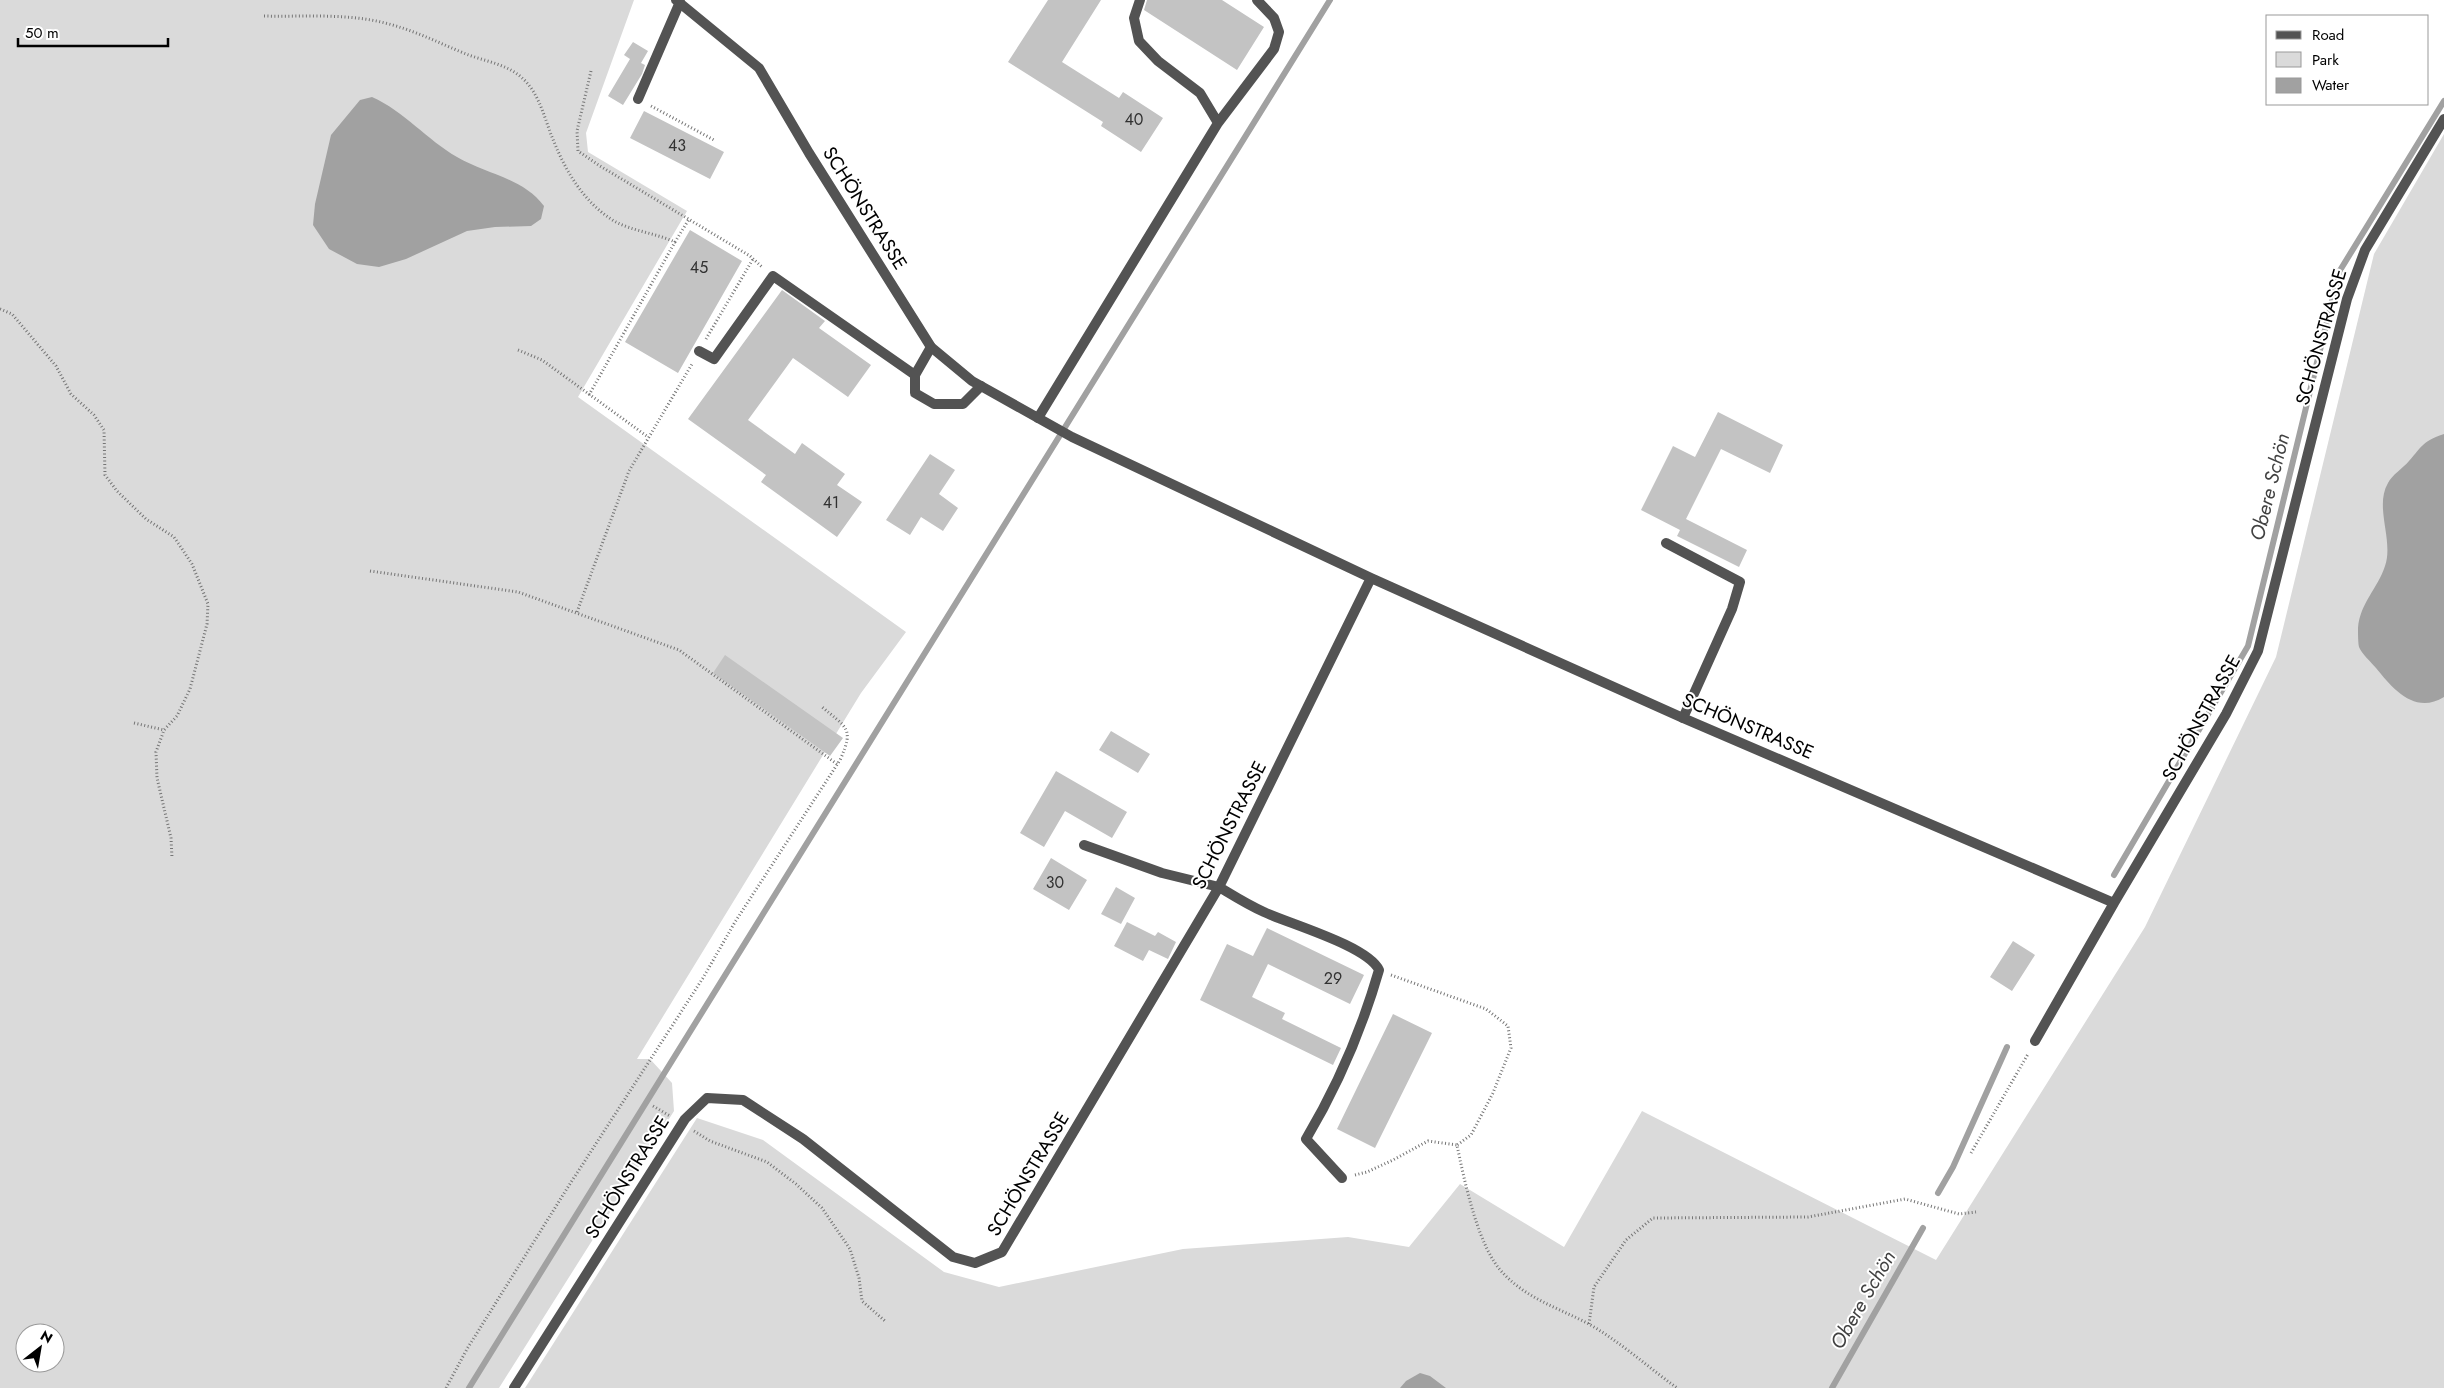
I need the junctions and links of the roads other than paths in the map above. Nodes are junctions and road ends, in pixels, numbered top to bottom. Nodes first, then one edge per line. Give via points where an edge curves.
1 (1140, 0) edge
2 (1257, 0) edge
3 (678, 1) edge
4 (638, 99) road end
5 (2444, 118) edge
6 (1218, 123) junction
7 (931, 347) junction
8 (699, 351) road end
9 (915, 375) junction
10 (981, 386) junction
11 (1038, 418) junction
12 (1666, 543) dead end
13 (1371, 578) junction
14 (1683, 718) junction
15 (1084, 845) dead end
16 (1219, 888) junction
17 (2114, 903) junction
18 (2035, 1041) road end
19 (1342, 1178) road end
20 (514, 1388) edge

1 - 6 street via 1134,18 1139,41 1158,61 1200,92
2 - 6 street via 1274,18 1279,32 1274,49
3 - 4 street
3 - 7 street, SCHÖNSTRASSE via 759,68
5 - 17 street, SCHÖNSTRASSE via 2365,250 2347,300 2258,651 2226,714
6 - 11 street
7 - 9 street
7 - 10 street, SCHÖNSTRASSE
8 - 9 street via 714,359 773,276
9 - 10 street via 915,393 934,404 963,404
10 - 11 street, SCHÖNSTRASSE
11 - 13 street, SCHÖNSTRASSE
12 - 14 street via 1740,582 1732,609
13 - 14 street, SCHÖNSTRASSE
13 - 16 street, SCHÖNSTRASSE
14 - 17 street, SCHÖNSTRASSE
15 - 16 street via 1162,873
16 - 19 street via 1263,911 1351,948 1375,962 1379,970 1366,1018 1325,1108 1306,1140
16 - 20 street, SCHÖNSTRASSE via 1002,1252 975,1263 953,1257 803,1139 742,1100 707,1098 682,1124
17 - 18 street, SCHÖNSTRASSE

